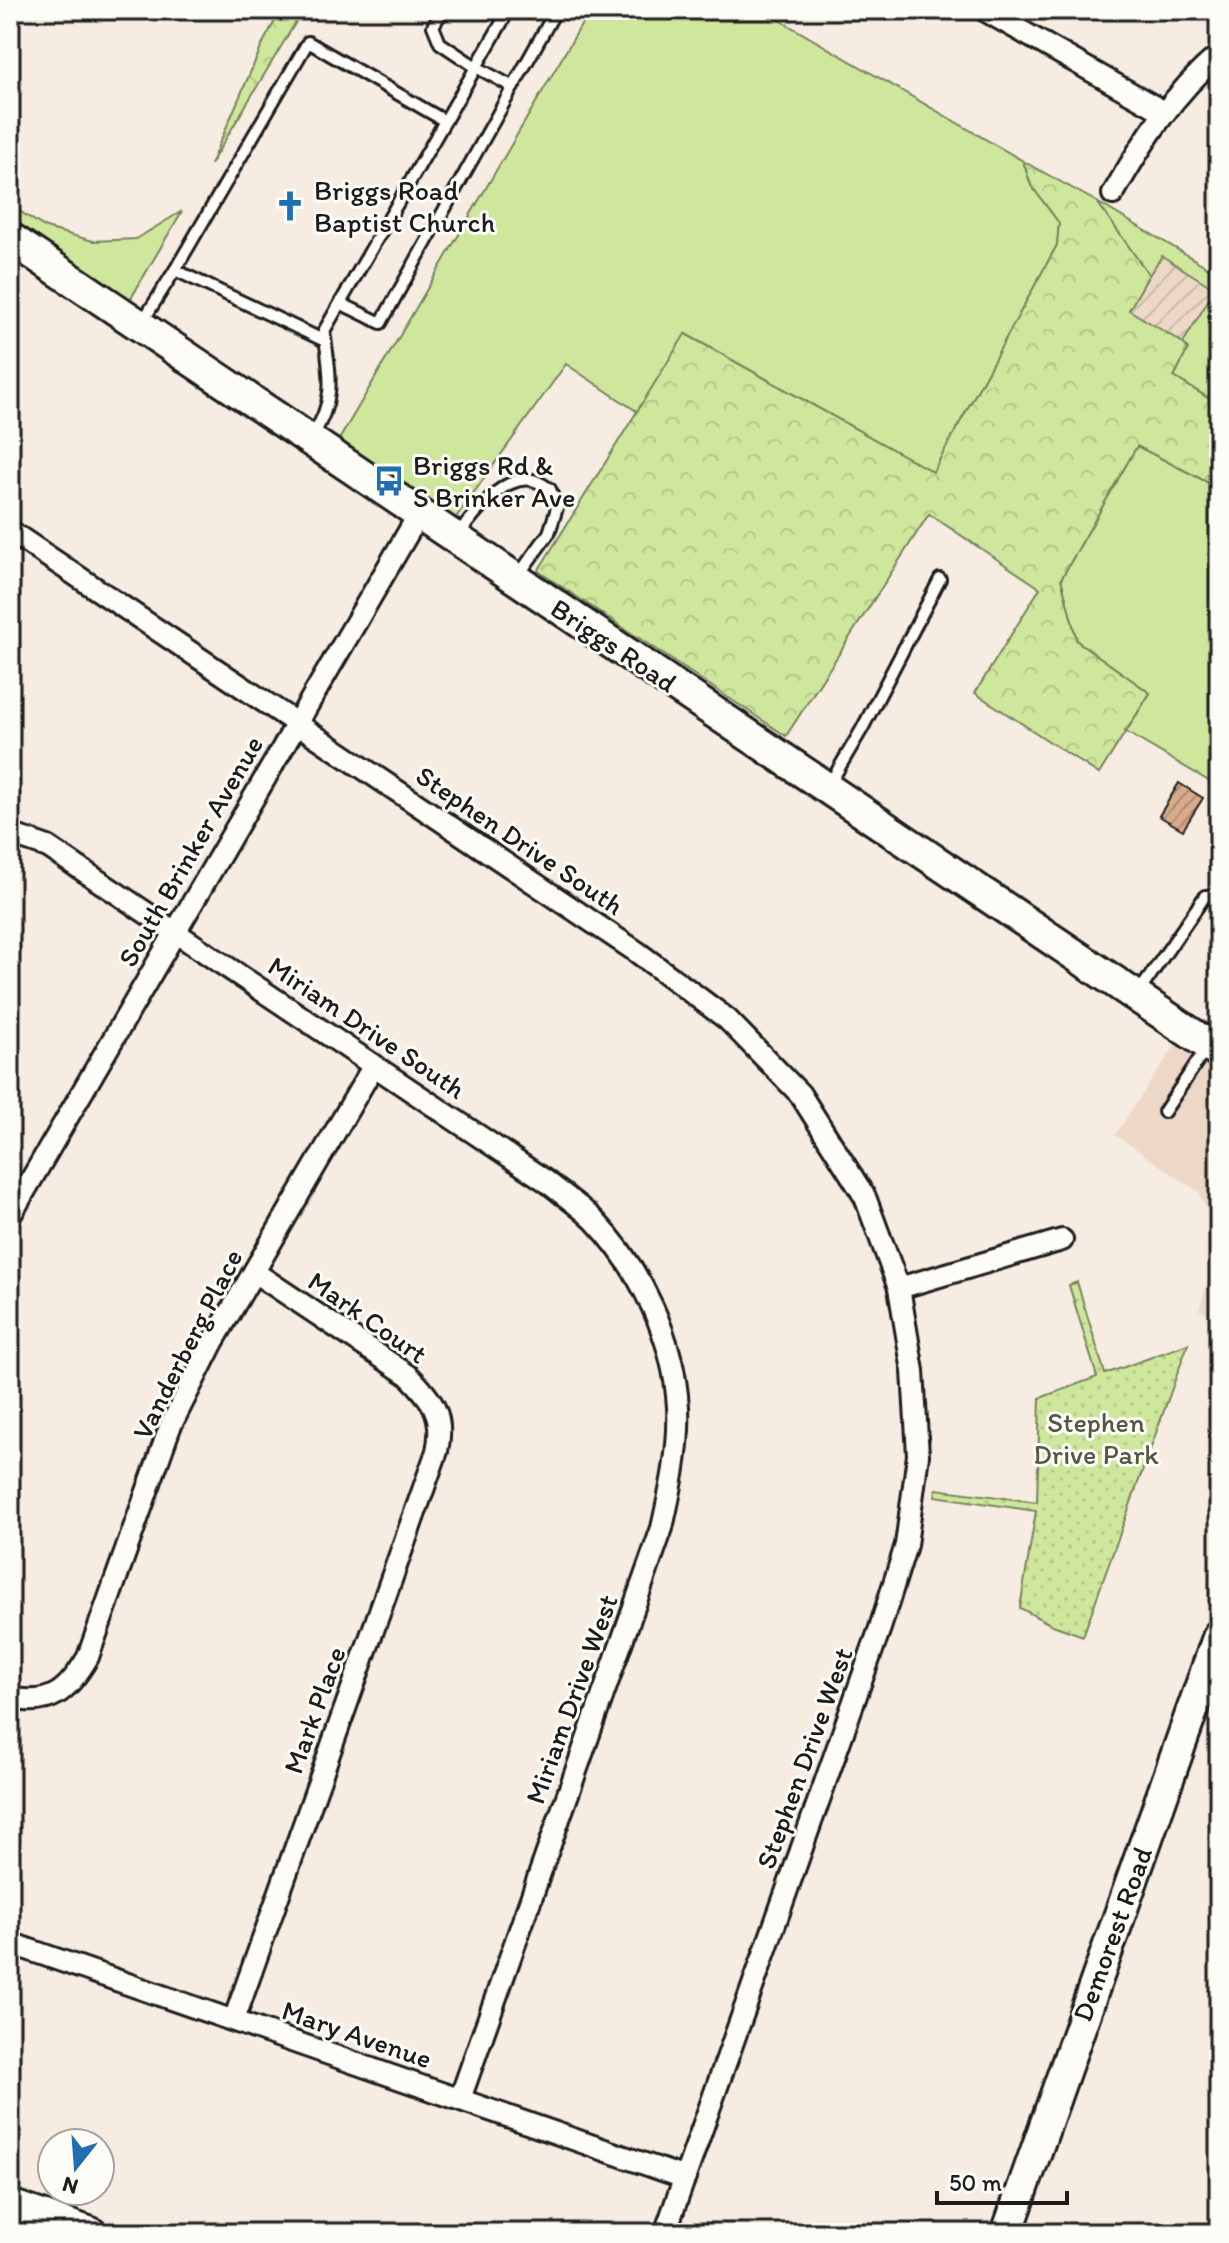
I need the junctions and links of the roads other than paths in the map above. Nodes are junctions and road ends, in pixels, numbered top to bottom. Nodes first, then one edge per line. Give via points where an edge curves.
1 (443, 10) edge
2 (509, 10) edge
3 (556, 10) edge
4 (984, 10) edge
5 (1219, 55) edge
6 (476, 67) junction
7 (513, 87) junction
8 (1164, 112) junction
9 (445, 121) junction
10 (1113, 194) dead end
11 (10, 238) edge
12 (175, 270) junction
13 (340, 303) junction
14 (140, 325) junction
15 (325, 341) junction
16 (310, 440) junction
17 (419, 514) junction
18 (10, 531) edge
19 (456, 539) junction
20 (515, 579) junction
21 (940, 579) dead end
22 (296, 724) junction
23 (827, 788) junction
24 (10, 834) edge
25 (1219, 895) edge
26 (175, 931) junction
27 (1136, 996) junction
28 (1214, 1049) edge
29 (374, 1065) junction
30 (1164, 1112) dead end
31 (10, 1216) edge
32 (1062, 1240) dead end
33 (254, 1272) junction
34 (899, 1288) junction
35 (654, 1310) joint
36 (439, 1417) joint
37 (1219, 1635) edge
38 (10, 1698) edge
39 (10, 1943) edge
40 (234, 2020) junction
41 (460, 2099) junction
42 (685, 2178) junction
43 (10, 2205) edge
44 (91, 2233) edge
45 (665, 2233) edge
46 (1007, 2233) edge

1 - 6 lane via 433,26 440,43
2 - 6 lane
3 - 7 lane
4 - 8 street
5 - 8 street
6 - 7 lane
6 - 9 lane
7 - 13 lane via 381,323
8 - 10 street
9 - 12 lane via 308,42
9 - 13 lane
11 - 14 street, Briggs Road
12 - 14 lane
12 - 15 lane
13 - 15 lane via 324,331
14 - 16 street, Briggs Road
15 - 16 lane via 331,384 322,421
16 - 17 street, Briggs Road
17 - 19 street, Briggs Road
17 - 22 street, South Brinker Avenue
18 - 22 street, Stephen Drive South
19 - 20 street, Briggs Road
19 - 20 lane via 478,508 513,481 533,480 550,489 557,508 549,533
20 - 23 street, Briggs Road
21 - 23 lane
22 - 26 street, South Brinker Avenue
22 - 34 street, Stephen Drive South via 637,952 727,1019 800,1094 865,1197
23 - 27 street, Briggs Road
24 - 26 street, Miriam Drive South via 48,847
25 - 27 lane via 1205,896
26 - 29 street, Miriam Drive South
26 - 31 street, South Brinker Avenue
27 - 28 street, Briggs Road
28 - 30 lane
29 - 33 street, Vanderberg Place
29 - 35 street, Miriam Drive South via 546,1181 593,1220 626,1261
32 - 34 street
33 - 36 street, Mark Court via 408,1375 427,1393
33 - 38 street, Vanderberg Place via 170,1427 88,1657 74,1681 51,1698
34 - 42 street, Stephen Drive West via 913,1371 918,1455 906,1545
35 - 41 street, Miriam Drive West via 672,1363 678,1407 677,1447 662,1528
36 - 40 street, Mark Place via 437,1451
37 - 46 street, Demorest Road
39 - 40 street, Mary Avenue
40 - 41 street, Mary Avenue
41 - 42 street, Mary Avenue
42 - 45 street, Stephen Drive West
43 - 44 street

